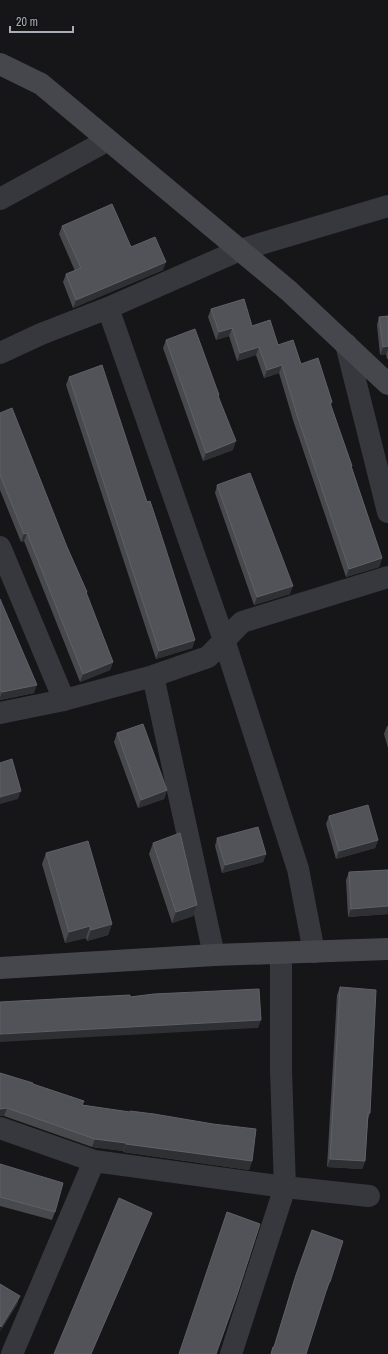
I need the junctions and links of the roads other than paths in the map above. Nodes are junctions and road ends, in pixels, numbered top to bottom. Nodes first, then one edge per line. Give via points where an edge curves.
1 (0, 64) edge
2 (108, 140) junction
3 (0, 199) edge
4 (388, 206) edge
5 (240, 250) junction
6 (108, 308) junction
7 (346, 344) junction
8 (0, 353) edge
9 (388, 384) edge
10 (388, 512) edge
11 (0, 547) edge
12 (388, 577) edge
13 (224, 640) junction
14 (153, 676) junction
15 (64, 700) junction
16 (0, 713) edge
17 (388, 949) edge
18 (314, 952) junction
19 (281, 953) junction
20 (214, 955) junction
21 (0, 968) edge
22 (0, 1128) edge
23 (94, 1161) junction
24 (285, 1187) junction
25 (369, 1196) dead end
26 (0, 1352) edge
27 (4, 1354) edge
28 (12, 1354) edge
29 (232, 1354) edge

1 - 2 street via 41,84
2 - 3 street
2 - 5 street
4 - 5 street
5 - 6 street
5 - 7 street via 290,291
6 - 8 street
6 - 13 street
7 - 9 street
7 - 10 street
11 - 15 street
12 - 13 street via 242,622
13 - 14 street via 208,657
13 - 18 street via 298,869
14 - 15 street
14 - 20 street
15 - 16 street
17 - 18 street
18 - 19 street
19 - 20 street
19 - 24 street via 281,1071
20 - 21 street
22 - 23 street
23 - 24 street
23 - 28 street
24 - 25 street
24 - 29 street
26 - 27 street

